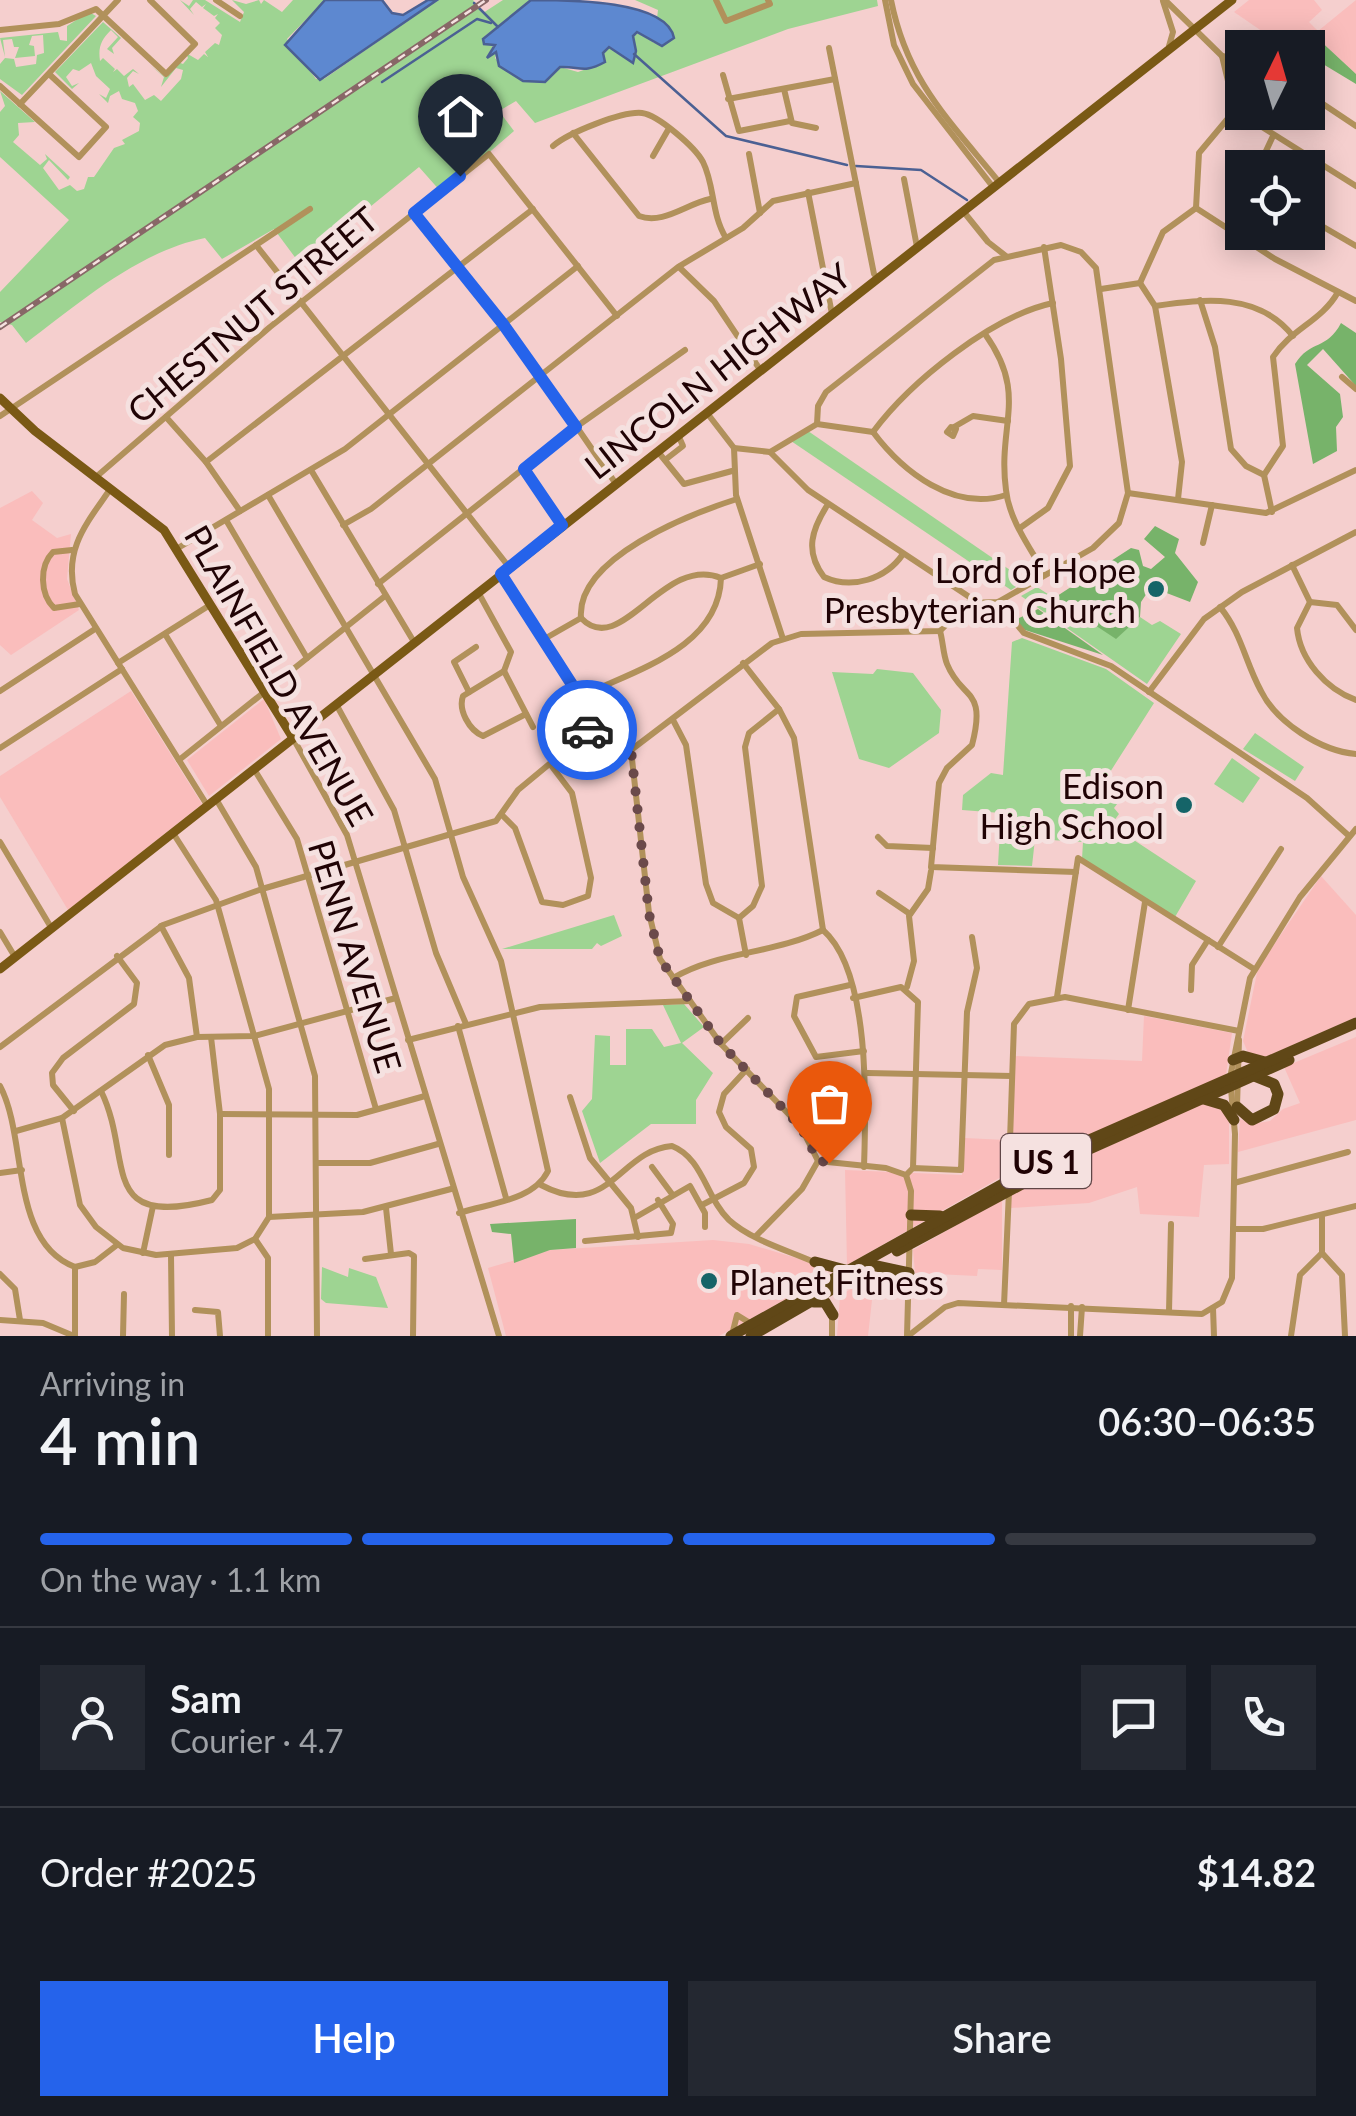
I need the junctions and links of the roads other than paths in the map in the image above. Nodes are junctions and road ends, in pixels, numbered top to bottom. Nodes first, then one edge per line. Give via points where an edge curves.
1 (118, 0) edge
2 (150, 0) edge
3 (216, 0) edge
4 (716, 0) edge
5 (768, 0) edge
6 (888, 0) edge
7 (1164, 0) edge
8 (1232, 0) edge
9 (104, 15) junction
10 (240, 16) dead end
11 (1198, 27) junction
12 (0, 30) edge
13 (829, 48) dead end
14 (1166, 52) junction
15 (1222, 56) junction
16 (1225, 57) edge
17 (1225, 68) edge
18 (49, 74) junction
19 (724, 75) dead end
20 (835, 79) junction
21 (0, 86) edge
22 (784, 89) junction
23 (728, 100) junction
24 (20, 104) junction
25 (1325, 105) edge
26 (790, 121) junction
27 (1225, 122) edge
28 (1356, 126) edge
29 (816, 128) dead end
30 (668, 130) junction
31 (1264, 130) edge
32 (573, 133) junction
33 (1273, 136) junction
34 (553, 146) dead end
35 (1266, 150) edge
36 (749, 154) dead end
37 (652, 156) dead end
38 (904, 179) dead end
39 (856, 183) junction
40 (996, 185) junction
41 (1356, 186) edge
42 (808, 192) junction
43 (710, 199) junction
44 (1196, 208) junction
45 (310, 209) dead end
46 (533, 209) junction
47 (963, 211) junction
48 (414, 213) junction
49 (760, 214) junction
50 (1325, 228) edge
51 (726, 238) junction
52 (988, 242) junction
53 (256, 245) junction
54 (1356, 246) edge
55 (917, 247) junction
56 (1044, 247) junction
57 (1006, 256) junction
58 (994, 260) junction
59 (578, 266) junction
60 (678, 267) junction
61 (458, 269) junction
62 (878, 278) junction
63 (1140, 282) junction
64 (1101, 288) junction
65 (1338, 292) junction
66 (1200, 300) junction
67 (1356, 302) edge
68 (300, 303) junction
69 (1053, 304) junction
70 (1156, 306) junction
71 (832, 315) junction
72 (616, 316) junction
73 (503, 324) junction
74 (985, 334) junction
75 (1292, 336) junction
76 (685, 350) dead end
77 (344, 358) junction
78 (762, 372) junction
79 (541, 375) junction
80 (1342, 377) dead end
81 (1356, 389) edge
82 (0, 398) edge
83 (10, 409) junction
84 (707, 413) junction
85 (388, 415) junction
86 (0, 416) edge
87 (166, 417) junction
88 (1008, 421) junction
89 (818, 424) junction
90 (576, 427) junction
91 (954, 427) dead end
92 (873, 432) junction
93 (734, 448) junction
94 (770, 452) junction
95 (662, 456) junction
96 (206, 462) junction
97 (427, 465) junction
98 (524, 469) junction
99 (311, 470) junction
100 (1356, 470) edge
101 (732, 471) junction
102 (1264, 475) junction
103 (96, 478) junction
104 (616, 484) junction
105 (111, 488) junction
106 (1128, 493) junction
107 (268, 495) junction
108 (1006, 495) junction
109 (1178, 498) junction
110 (737, 499) junction
111 (828, 504) junction
112 (1212, 505) junction
113 (240, 512) junction
114 (1272, 512) junction
115 (466, 515) junction
116 (226, 520) junction
117 (343, 525) junction
118 (562, 525) junction
119 (1020, 528) junction
120 (1356, 532) edge
121 (1203, 543) dead end
122 (178, 548) junction
123 (72, 550) junction
124 (904, 554) junction
125 (760, 564) junction
126 (1292, 565) junction
127 (505, 571) junction
128 (1045, 574) junction
129 (721, 578) junction
130 (378, 584) junction
131 (478, 592) junction
132 (386, 596) junction
133 (467, 600) junction
134 (976, 602) junction
135 (998, 602) junction
136 (1310, 602) junction
137 (212, 603) junction
138 (80, 604) junction
139 (1220, 607) junction
140 (486, 611) junction
141 (581, 618) junction
142 (346, 627) junction
143 (96, 629) junction
144 (1356, 630) edge
145 (940, 631) junction
146 (165, 634) junction
147 (546, 638) junction
148 (783, 639) junction
149 (414, 642) junction
150 (476, 647) dead end
151 (307, 658) junction
152 (742, 664) junction
153 (120, 666) junction
154 (504, 671) junction
155 (374, 673) junction
156 (266, 691) junction
157 (0, 692) edge
158 (469, 692) junction
159 (1149, 692) junction
160 (580, 697) junction
161 (1356, 700) edge
162 (336, 704) junction
163 (778, 709) junction
164 (526, 714) junction
165 (672, 720) junction
166 (221, 726) junction
167 (533, 727) dead end
168 (588, 732) junction
169 (293, 738) junction
170 (0, 748) edge
171 (631, 750) junction
172 (1356, 754) edge
173 (179, 760) junction
174 (550, 764) junction
175 (254, 768) junction
176 (212, 802) junction
177 (502, 815) junction
178 (1356, 829) edge
179 (173, 833) junction
180 (451, 834) junction
181 (1348, 835) junction
182 (878, 836) dead end
183 (0, 844) edge
184 (404, 848) junction
185 (933, 848) junction
186 (1281, 849) dead end
187 (356, 862) junction
188 (931, 869) junction
189 (1076, 872) junction
190 (309, 875) junction
191 (262, 888) junction
192 (879, 892) dead end
193 (1145, 902) junction
194 (216, 904) junction
195 (910, 914) junction
196 (739, 918) junction
197 (161, 926) junction
198 (52, 928) junction
199 (823, 930) junction
200 (0, 932) edge
201 (972, 937) dead end
202 (1208, 940) junction
203 (1218, 946) junction
204 (746, 954) junction
205 (117, 956) junction
206 (15, 957) junction
207 (0, 969) edge
208 (1254, 969) junction
209 (673, 978) junction
210 (850, 985) junction
211 (907, 987) junction
212 (1191, 990) dead end
213 (1057, 997) junction
214 (396, 998) junction
215 (853, 998) junction
216 (690, 1001) junction
217 (1128, 1010) junction
218 (348, 1011) junction
219 (513, 1012) junction
220 (748, 1018) dead end
221 (302, 1024) junction
222 (462, 1025) junction
223 (1356, 1026) edge
224 (254, 1036) junction
225 (197, 1037) junction
226 (211, 1037) junction
227 (408, 1040) junction
228 (721, 1044) junction
229 (0, 1047) edge
230 (1240, 1048) junction
231 (864, 1051) junction
232 (148, 1055) junction
233 (1265, 1062) junction
234 (746, 1070) junction
235 (867, 1073) junction
236 (916, 1074) junction
237 (964, 1075) junction
238 (1012, 1076) junction
239 (1254, 1076) junction
240 (1234, 1080) junction
241 (0, 1086) edge
242 (100, 1091) junction
243 (424, 1096) junction
244 (570, 1098) dead end
245 (1200, 1100) junction
246 (376, 1109) junction
247 (74, 1112) junction
248 (1235, 1113) junction
249 (220, 1114) junction
250 (268, 1115) junction
251 (317, 1115) junction
252 (62, 1118) junction
253 (16, 1131) junction
254 (438, 1144) junction
255 (1348, 1152) dead end
256 (169, 1156) dead end
257 (818, 1160) junction
258 (318, 1163) junction
259 (864, 1167) junction
260 (652, 1168) dead end
261 (914, 1168) junction
262 (22, 1170) junction
263 (0, 1174) edge
264 (906, 1176) junction
265 (1234, 1183) junction
266 (610, 1184) junction
267 (1011, 1184) junction
268 (541, 1185) junction
269 (451, 1189) junction
270 (672, 1194) junction
271 (506, 1198) junction
272 (714, 1199) junction
273 (658, 1200) junction
274 (702, 1205) junction
275 (153, 1206) junction
276 (1356, 1206) edge
277 (386, 1208) junction
278 (318, 1212) junction
279 (459, 1213) junction
280 (1322, 1214) junction
281 (636, 1216) junction
282 (910, 1216) junction
283 (944, 1216) junction
284 (269, 1217) junction
285 (1171, 1224) dead end
286 (705, 1227) dead end
287 (1233, 1229) junction
288 (756, 1236) junction
289 (638, 1237) junction
290 (255, 1238) junction
291 (585, 1240) dead end
292 (910, 1240) junction
293 (117, 1245) junction
294 (1322, 1252) junction
295 (143, 1253) junction
296 (392, 1254) junction
297 (171, 1255) junction
298 (365, 1259) dead end
299 (815, 1262) junction
300 (872, 1266) junction
301 (75, 1267) junction
302 (849, 1271) junction
303 (909, 1273) junction
304 (0, 1274) edge
305 (842, 1284) junction
306 (814, 1290) junction
307 (124, 1294) dead end
308 (1004, 1305) junction
309 (1071, 1306) junction
310 (1082, 1306) junction
311 (1214, 1308) junction
312 (195, 1310) dead end
313 (796, 1310) junction
314 (1169, 1312) junction
315 (832, 1314) junction
316 (0, 1320) edge
317 (20, 1320) junction
318 (74, 1336) edge
319 (123, 1336) edge
320 (172, 1336) edge
321 (220, 1336) edge
322 (268, 1336) edge
323 (316, 1336) edge
324 (413, 1336) edge
325 (499, 1336) edge
326 (731, 1336) edge
327 (751, 1336) edge
328 (832, 1336) edge
329 (908, 1336) edge
330 (1071, 1336) edge
331 (1080, 1336) edge
332 (1214, 1336) edge
333 (1292, 1336) edge
334 (1344, 1336) edge

1 - 9 street
2 - 9 street via 195,44 166,74
3 - 10 street
4 - 5 street via 726,21
6 - 40 street via 894,45 913,84
7 - 11 street
7 - 14 street via 1173,32
8 - 11 main road, LINCOLN HIGHWAY
9 - 12 street via 89,10 59,24
9 - 18 street
11 - 14 main road, LINCOLN HIGHWAY
11 - 15 street
13 - 20 street
14 - 40 main road, LINCOLN HIGHWAY
15 - 16 street
15 - 17 street
18 - 24 street
18 - 24 street via 105,129 78,157
19 - 23 street
20 - 22 street
20 - 39 street
21 - 24 street
22 - 23 street
22 - 26 street
23 - 26 street via 739,131
25 - 28 street
26 - 29 street
27 - 44 street via 1199,153
30 - 32 street via 638,113
30 - 37 street
30 - 43 street via 702,160
31 - 33 street
32 - 34 street
32 - 43 street via 644,219
33 - 35 street
33 - 41 street
36 - 49 street
38 - 55 street
39 - 42 street
39 - 62 street
40 - 47 main road, LINCOLN HIGHWAY
42 - 49 street via 773,201
42 - 71 street
43 - 51 street
44 - 63 street via 1163,232
44 - 65 street
45 - 53 street
46 - 48 street, CHESTNUT STREET via 489,154
46 - 59 street
46 - 61 street
47 - 52 street
47 - 55 main road, LINCOLN HIGHWAY
48 - 61 street
48 - 68 street, CHESTNUT STREET
49 - 51 street
50 - 54 street
51 - 60 street
52 - 57 street
52 - 58 street
53 - 68 street
53 - 83 street
55 - 62 main road, LINCOLN HIGHWAY
56 - 57 street
56 - 64 street via 1062,245 1087,256
56 - 69 street
57 - 58 street
58 - 89 street via 826,392
59 - 72 street
59 - 73 street
60 - 72 street
60 - 78 street via 714,301
61 - 73 street
61 - 77 street
62 - 71 main road, LINCOLN HIGHWAY
63 - 64 street
63 - 70 street
64 - 106 street
65 - 67 street
65 - 75 street via 1323,316
66 - 70 street
66 - 75 street via 1222,298 1265,313
66 - 102 street via 1215,347 1231,449
68 - 77 street
68 - 87 street, CHESTNUT STREET
69 - 74 street via 1015,313
69 - 119 street via 1070,466 1048,508
70 - 109 street via 1182,462
71 - 78 main road, LINCOLN HIGHWAY
72 - 79 street
73 - 79 street
73 - 85 street
74 - 88 street via 1010,384
74 - 92 street via 894,406
75 - 102 street via 1274,357 1283,446
76 - 90 street
77 - 85 street
77 - 96 street
78 - 84 main road, LINCOLN HIGHWAY
79 - 90 street
79 - 97 street
80 - 81 street
82 - 83 main road, PLAINFIELD AVENUE
83 - 86 street
83 - 103 main road, PLAINFIELD AVENUE
84 - 93 street
84 - 95 main road, LINCOLN HIGHWAY
85 - 97 street
85 - 99 street
87 - 96 street
87 - 103 street, CHESTNUT STREET
88 - 91 street via 973,416
88 - 108 street
89 - 92 street
89 - 94 street
90 - 98 street
90 - 104 street
92 - 108 street via 892,458 949,495 982,501
93 - 94 street
93 - 101 street
94 - 111 street
95 - 101 street via 687,484
95 - 104 main road, LINCOLN HIGHWAY
96 - 113 street
97 - 115 street
97 - 117 street
98 - 115 street
98 - 118 street
99 - 107 street
99 - 117 street
100 - 114 street
101 - 110 street
102 - 114 street
103 - 105 main road, PLAINFIELD AVENUE
104 - 118 main road, LINCOLN HIGHWAY
105 - 122 main road, PLAINFIELD AVENUE
105 - 123 street
106 - 109 street
106 - 128 street via 1105,539
107 - 113 street
107 - 142 street
108 - 119 street
109 - 112 street
110 - 125 street
110 - 141 street via 658,529 592,581 582,597
111 - 124 street
111 - 124 street via 812,542 824,577 876,579
112 - 114 street
112 - 121 street
113 - 116 street
115 - 127 street
115 - 130 street
116 - 122 street
116 - 151 street
117 - 130 street
118 - 127 main road, LINCOLN HIGHWAY
119 - 128 street
120 - 126 street
122 - 137 main road, PLAINFIELD AVENUE
123 - 138 street via 70,573
123 - 138 street via 53,552 45,561 44,594 54,608
124 - 134 street
125 - 129 street
125 - 148 street
126 - 136 street
126 - 139 street
127 - 131 main road, LINCOLN HIGHWAY
127 - 147 street
128 - 135 street
129 - 141 street via 682,576 608,626
129 - 160 street via 718,604 706,624 644,670
130 - 132 street
131 - 133 main road, LINCOLN HIGHWAY
131 - 140 street
132 - 142 street
132 - 149 street
133 - 140 street
133 - 149 main road, LINCOLN HIGHWAY
134 - 135 street
134 - 145 street
135 - 159 street via 1036,641 1111,666
136 - 144 street via 1337,605
136 - 161 street via 1297,628 1304,653 1323,679
137 - 146 street
137 - 156 main road, PLAINFIELD AVENUE
138 - 143 street
139 - 159 street via 1190,634
139 - 172 street via 1239,632 1274,710 1326,747
140 - 154 street via 510,645
141 - 147 street
142 - 151 street
142 - 155 street
143 - 153 street
143 - 157 street
145 - 148 street
145 - 185 street via 948,666 976,709 972,746 939,782
146 - 153 street
146 - 166 street
147 - 160 street
148 - 152 street
149 - 155 main road, LINCOLN HIGHWAY
150 - 158 street via 454,662
151 - 156 street
152 - 163 street
152 - 165 street
153 - 170 street
153 - 173 street
154 - 158 street
154 - 164 street
155 - 162 main road, LINCOLN HIGHWAY
155 - 180 street via 427,762
156 - 166 street
156 - 169 main road, PLAINFIELD AVENUE
158 - 164 street via 461,707 482,736
159 - 181 street via 1307,798
160 - 168 street
162 - 169 main road, LINCOLN HIGHWAY
162 - 184 street via 384,787
163 - 196 street via 749,734 745,747 762,886
163 - 199 street via 797,750
164 - 167 street
165 - 171 street
165 - 196 street via 686,746 706,884 713,903
166 - 173 street
168 - 171 street
168 - 174 street
169 - 175 main road, LINCOLN HIGHWAY
169 - 187 street, PLAINFIELD AVENUE via 338,814
171 - 209 street via 649,914 660,959
173 - 176 street
174 - 177 street via 518,790
174 - 177 street via 572,794 592,878 588,896 563,905 542,902 515,828
175 - 176 main road, LINCOLN HIGHWAY
175 - 190 street, PENN AVENUE via 297,839
176 - 179 main road, LINCOLN HIGHWAY
176 - 191 street via 256,867
177 - 180 street
178 - 181 street
179 - 194 street
179 - 198 main road, LINCOLN HIGHWAY
180 - 184 street
180 - 219 street via 495,942
181 - 208 street
182 - 185 street via 887,846
183 - 198 street
184 - 187 street
184 - 222 street
185 - 188 street
186 - 203 street
187 - 190 street
187 - 214 street, PLAINFIELD AVENUE
188 - 189 street
188 - 195 street via 928,889
189 - 193 street via 1078,858
189 - 213 street
190 - 191 street
190 - 218 street, PENN AVENUE
191 - 194 street
191 - 221 street
192 - 195 street
193 - 202 street
193 - 217 street
194 - 197 street
194 - 224 street
195 - 211 street via 914,961
196 - 204 street
197 - 205 street
197 - 225 street via 189,978
198 - 206 main road, LINCOLN HIGHWAY
199 - 204 street
199 - 210 street via 841,951
200 - 206 street
201 - 237 street via 977,968 966,1012
202 - 203 street
202 - 212 street via 1192,966
203 - 208 street
204 - 209 street
205 - 229 street
205 - 247 street via 137,983 134,1004 52,1072 53,1086
206 - 207 main road, LINCOLN HIGHWAY
208 - 230 street
209 - 216 street
210 - 215 street
210 - 231 street via 797,997 794,1016 816,1057
211 - 215 street
211 - 236 street via 918,1002
213 - 217 street
213 - 238 street via 1029,1004 1014,1024
214 - 218 street
214 - 227 street, PLAINFIELD AVENUE
215 - 231 street
216 - 219 street
216 - 228 street
217 - 230 street
218 - 221 street
218 - 246 street, PENN AVENUE
219 - 222 street
219 - 268 street via 550,1161
220 - 228 street
221 - 224 street
221 - 251 street
222 - 227 street
222 - 271 street
223 - 233 highway, US 1
223 - 239 highway, US 1
224 - 226 street
224 - 250 street via 269,1089
225 - 226 street
225 - 232 street
226 - 249 street
227 - 243 street, PLAINFIELD AVENUE
228 - 234 street
230 - 233 highway
230 - 240 street
231 - 235 street
232 - 242 street
232 - 256 street via 169,1105
233 - 240 highway, US 1
234 - 257 street via 801,1127
234 - 272 street via 724,1094 719,1112 752,1149 754,1167 744,1183
235 - 236 street
235 - 259 street
236 - 237 street
236 - 261 street
237 - 238 street
237 - 261 street via 960,1170
238 - 267 street
239 - 240 highway, US 1
239 - 248 highway via 1274,1084 1274,1109 1252,1120
240 - 245 highway, US 1
240 - 248 street
240 - 267 highway, US 1
241 - 253 street
242 - 247 street
242 - 275 street via 114,1118 121,1180
243 - 246 street
243 - 254 street, PLAINFIELD AVENUE
244 - 266 street via 590,1158
245 - 248 highway
245 - 267 highway, US 1
246 - 251 street
247 - 252 street
248 - 265 street
249 - 250 street
249 - 275 street via 219,1194 207,1202
250 - 251 street
250 - 284 street
251 - 258 street
252 - 253 street
252 - 293 street via 80,1205
253 - 262 street
254 - 258 street via 370,1163
254 - 269 street, PLAINFIELD AVENUE
255 - 265 street
257 - 259 street
257 - 288 street via 802,1189
258 - 278 street
259 - 264 street
260 - 270 street
261 - 264 street
262 - 263 street
262 - 301 street via 28,1204 48,1248
264 - 282 street
265 - 287 street
266 - 268 street via 581,1194
266 - 272 street via 652,1152 672,1146 690,1158
266 - 281 street
267 - 283 highway, US 1
267 - 292 highway, US 1
267 - 308 street
268 - 271 street
269 - 277 street
269 - 279 street, PLAINFIELD AVENUE
270 - 273 street
270 - 274 street via 690,1186
271 - 279 street
272 - 274 street
272 - 288 street via 726,1217
273 - 281 street
273 - 289 street via 672,1232
274 - 286 street
275 - 295 street
276 - 280 street
277 - 278 street
277 - 296 street
278 - 284 street
278 - 323 street
279 - 325 street, PLAINFIELD AVENUE
280 - 287 street
280 - 294 street
281 - 289 street
282 - 283 highway
282 - 292 street
283 - 292 highway, US 1
284 - 290 street
285 - 314 street
287 - 311 street via 1230,1289
288 - 299 street
289 - 291 street
290 - 297 street via 237,1248
290 - 322 street via 268,1258
292 - 300 highway, US 1
292 - 302 highway, US 1
292 - 303 street
293 - 295 street
293 - 301 street
294 - 333 street via 1300,1276
294 - 334 street via 1342,1275
295 - 297 street
296 - 298 street
296 - 324 street via 414,1256
297 - 320 street
299 - 302 highway
299 - 306 highway via 820,1275
300 - 303 highway
300 - 305 highway, US 1
301 - 318 street
302 - 306 highway, US 1
303 - 329 street
304 - 317 street via 16,1289
305 - 313 highway, US 1
305 - 315 highway
306 - 326 highway, US 1
307 - 319 street
308 - 309 street
308 - 329 street via 944,1307
309 - 310 street
309 - 330 street
310 - 314 street
310 - 331 street
311 - 314 street
311 - 332 street
312 - 321 street via 218,1312
313 - 315 highway via 819,1301
313 - 327 highway, US 1
315 - 328 street
316 - 317 street
317 - 318 street

